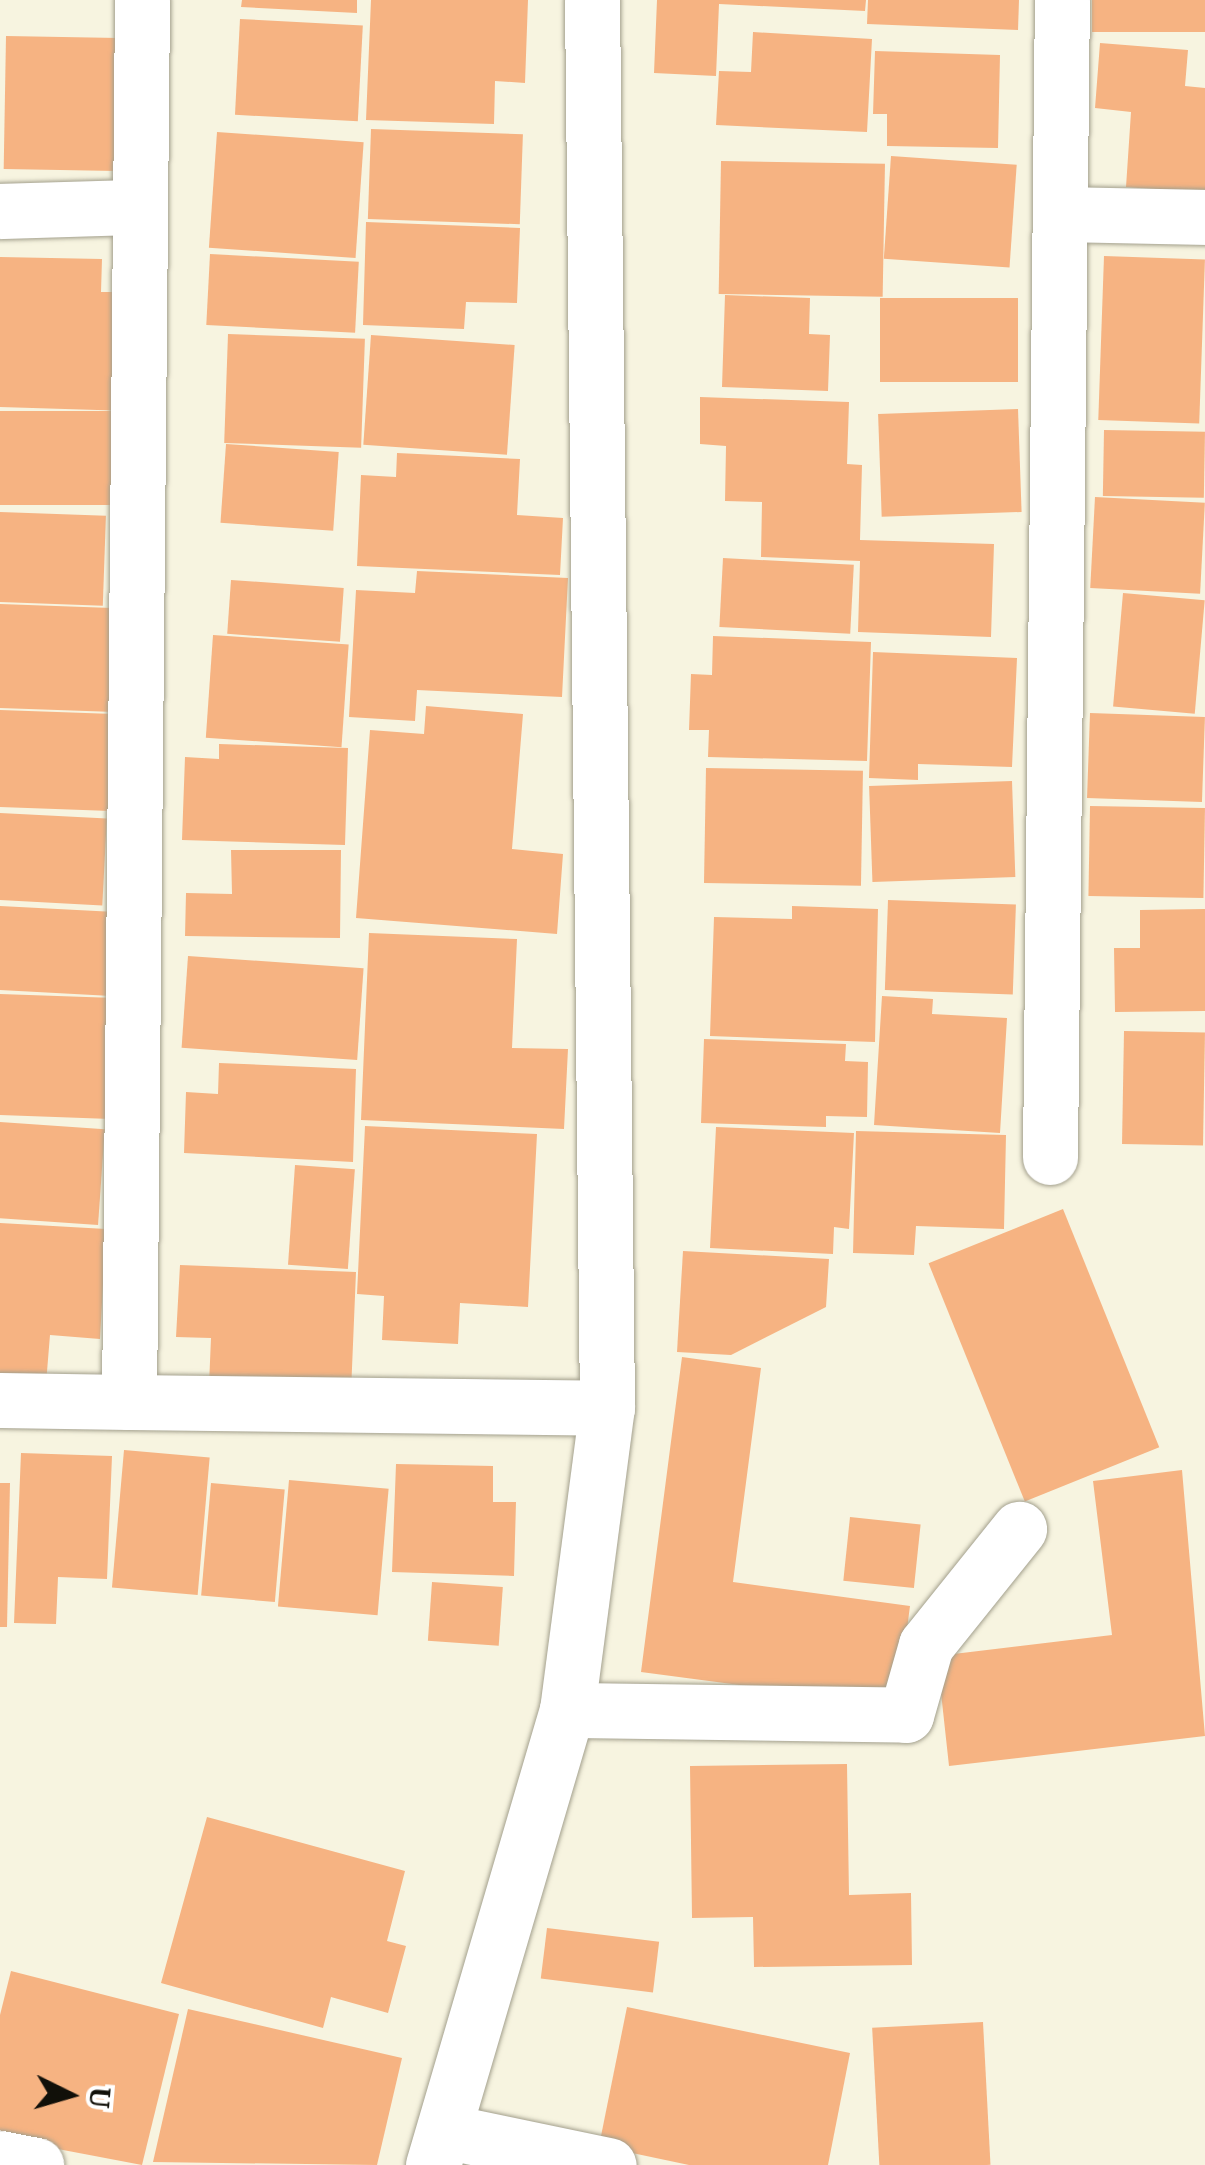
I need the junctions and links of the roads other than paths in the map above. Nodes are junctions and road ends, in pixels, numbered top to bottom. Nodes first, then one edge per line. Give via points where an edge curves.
1 (142, 0) edge
2 (592, 0) edge
3 (1062, 0) edge
4 (138, 207) junction
5 (0, 210) edge
6 (1063, 214) junction
7 (1205, 218) edge
8 (1050, 1157) dead end
9 (0, 1400) edge
10 (128, 1402) junction
11 (608, 1408) junction
12 (1019, 1528) dead end
13 (567, 1710) junction
14 (441, 2149) edge
15 (0, 2158) edge
16 (36, 2165) edge
17 (609, 2165) edge

1 - 4 street
2 - 11 street
3 - 6 street
4 - 5 street
4 - 10 street
6 - 7 street
6 - 8 street
9 - 10 street
10 - 11 street
11 - 13 street
12 - 13 street via 930,1638 906,1715
13 - 14 street
14 - 17 street
15 - 16 street

